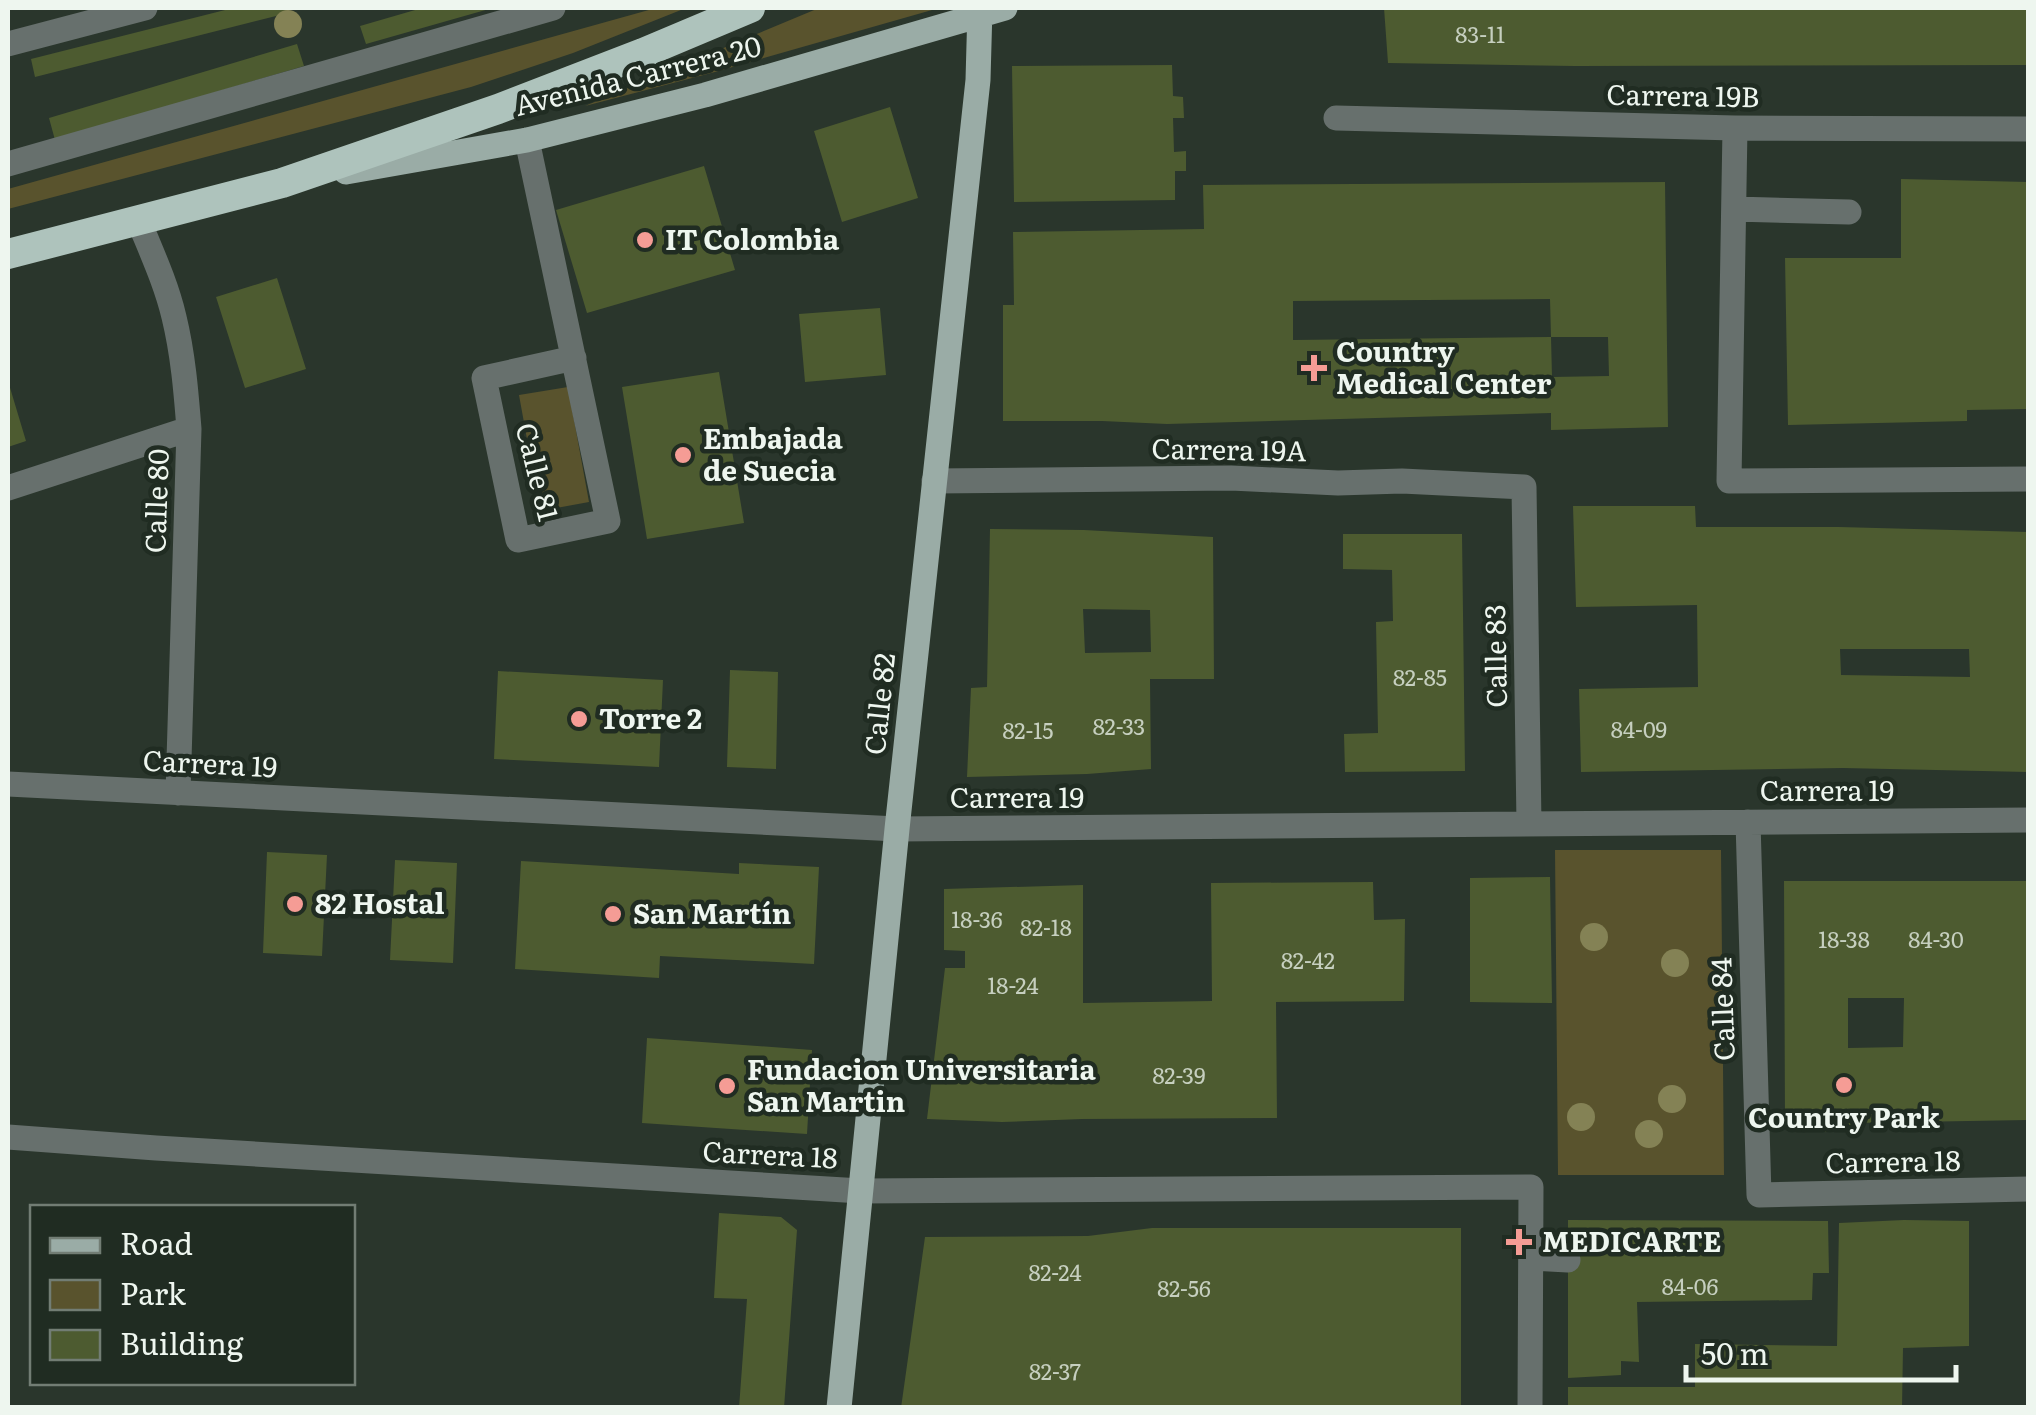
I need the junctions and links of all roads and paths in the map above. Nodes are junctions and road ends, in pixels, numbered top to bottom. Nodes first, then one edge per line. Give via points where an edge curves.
1 (145, 8) edge
2 (553, 8) edge
3 (750, 8) edge
4 (988, 10) edge
5 (8, 44) edge
6 (1336, 118) dead end
7 (1735, 128) junction
8 (2028, 130) edge
9 (528, 140) junction
10 (8, 164) edge
11 (282, 183) junction
12 (1734, 209) junction
13 (1849, 212) dead end
14 (138, 219) junction
15 (8, 254) edge
16 (574, 358) junction
17 (189, 428) junction
18 (2028, 479) edge
19 (934, 481) junction
20 (1524, 487) joint
21 (8, 488) edge
22 (8, 784) edge
23 (178, 793) junction
24 (2028, 820) edge
25 (1748, 822) junction
26 (1529, 824) junction
27 (896, 828) junction
28 (8, 1136) edge
29 (2028, 1189) edge
30 (861, 1190) junction
31 (1759, 1195) joint
32 (1530, 1258) junction
33 (1568, 1260) dead end
34 (839, 1408) edge
35 (1530, 1408) edge

1 - 5 street
2 - 10 street
3 - 11 highway, Avenida Carrera 20 via 498,110
4 - 9 main road, Avenida Carrera 20 via 706,96
4 - 19 main road, Calle 82
6 - 7 street, Carrera 19B
7 - 8 street, Carrera 19B
7 - 12 street
9 - 11 main road, Avenida Carrera 20
9 - 16 street, Calle 81
11 - 14 highway, Avenida Carrera 20
12 - 13 street
12 - 18 street via 1730,481
14 - 15 highway, Avenida Carrera 20
14 - 17 street, Calle 80 via 174,316
16 - 16 street, Calle 81 via 608,521 518,540 484,378
17 - 21 street
17 - 23 street, Calle 80
19 - 20 street, Carrera 19A via 1231,478
19 - 27 main road, Calle 82
20 - 26 street, Calle 83
22 - 23 street, Carrera 19
23 - 27 street, Carrera 19
24 - 25 street, Carrera 19
25 - 26 street, Carrera 19
25 - 31 street, Calle 84
26 - 27 street, Carrera 19
27 - 30 main road, Calle 82
28 - 30 street, Carrera 18
29 - 31 street, Carrera 18
30 - 32 street, Carrera 18 via 1531,1187
30 - 34 main road, Calle 82
32 - 33 street
32 - 35 street

